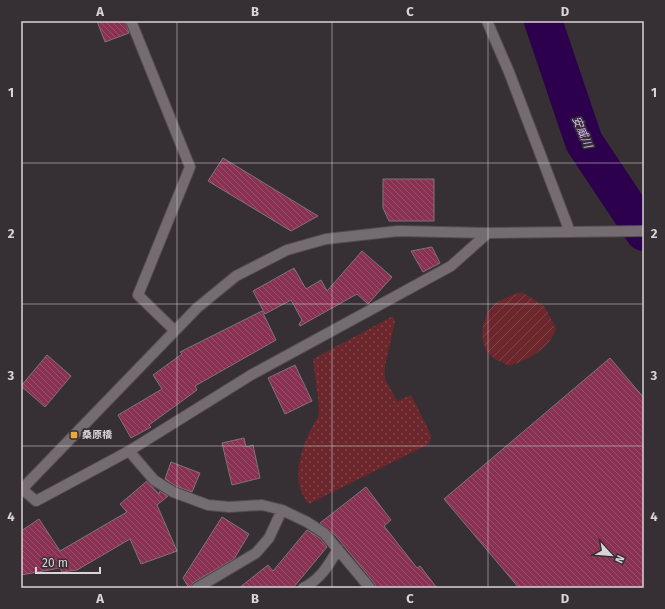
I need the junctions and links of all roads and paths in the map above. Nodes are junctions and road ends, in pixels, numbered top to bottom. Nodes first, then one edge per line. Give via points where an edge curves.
1 (131, 21) edge
2 (487, 21) edge
3 (644, 231) edge
4 (570, 232) junction
5 (488, 233) junction
6 (174, 330) junction
7 (129, 451) junction
8 (22, 489) edge
9 (282, 510) junction
10 (338, 549) junction
11 (196, 588) edge
12 (303, 588) edge
13 (370, 588) edge

1 - 6 street via 190,167 138,295
2 - 4 street
3 - 4 street
4 - 5 street
5 - 6 street via 398,231 326,239 306,244 287,250 236,276
5 - 7 street via 451,266 250,374
6 - 8 street
7 - 8 street via 36,501
7 - 9 street via 154,480 173,492 208,505 262,505
9 - 10 street via 324,533
9 - 11 street via 268,538 256,553
10 - 12 street via 325,572
10 - 13 street

